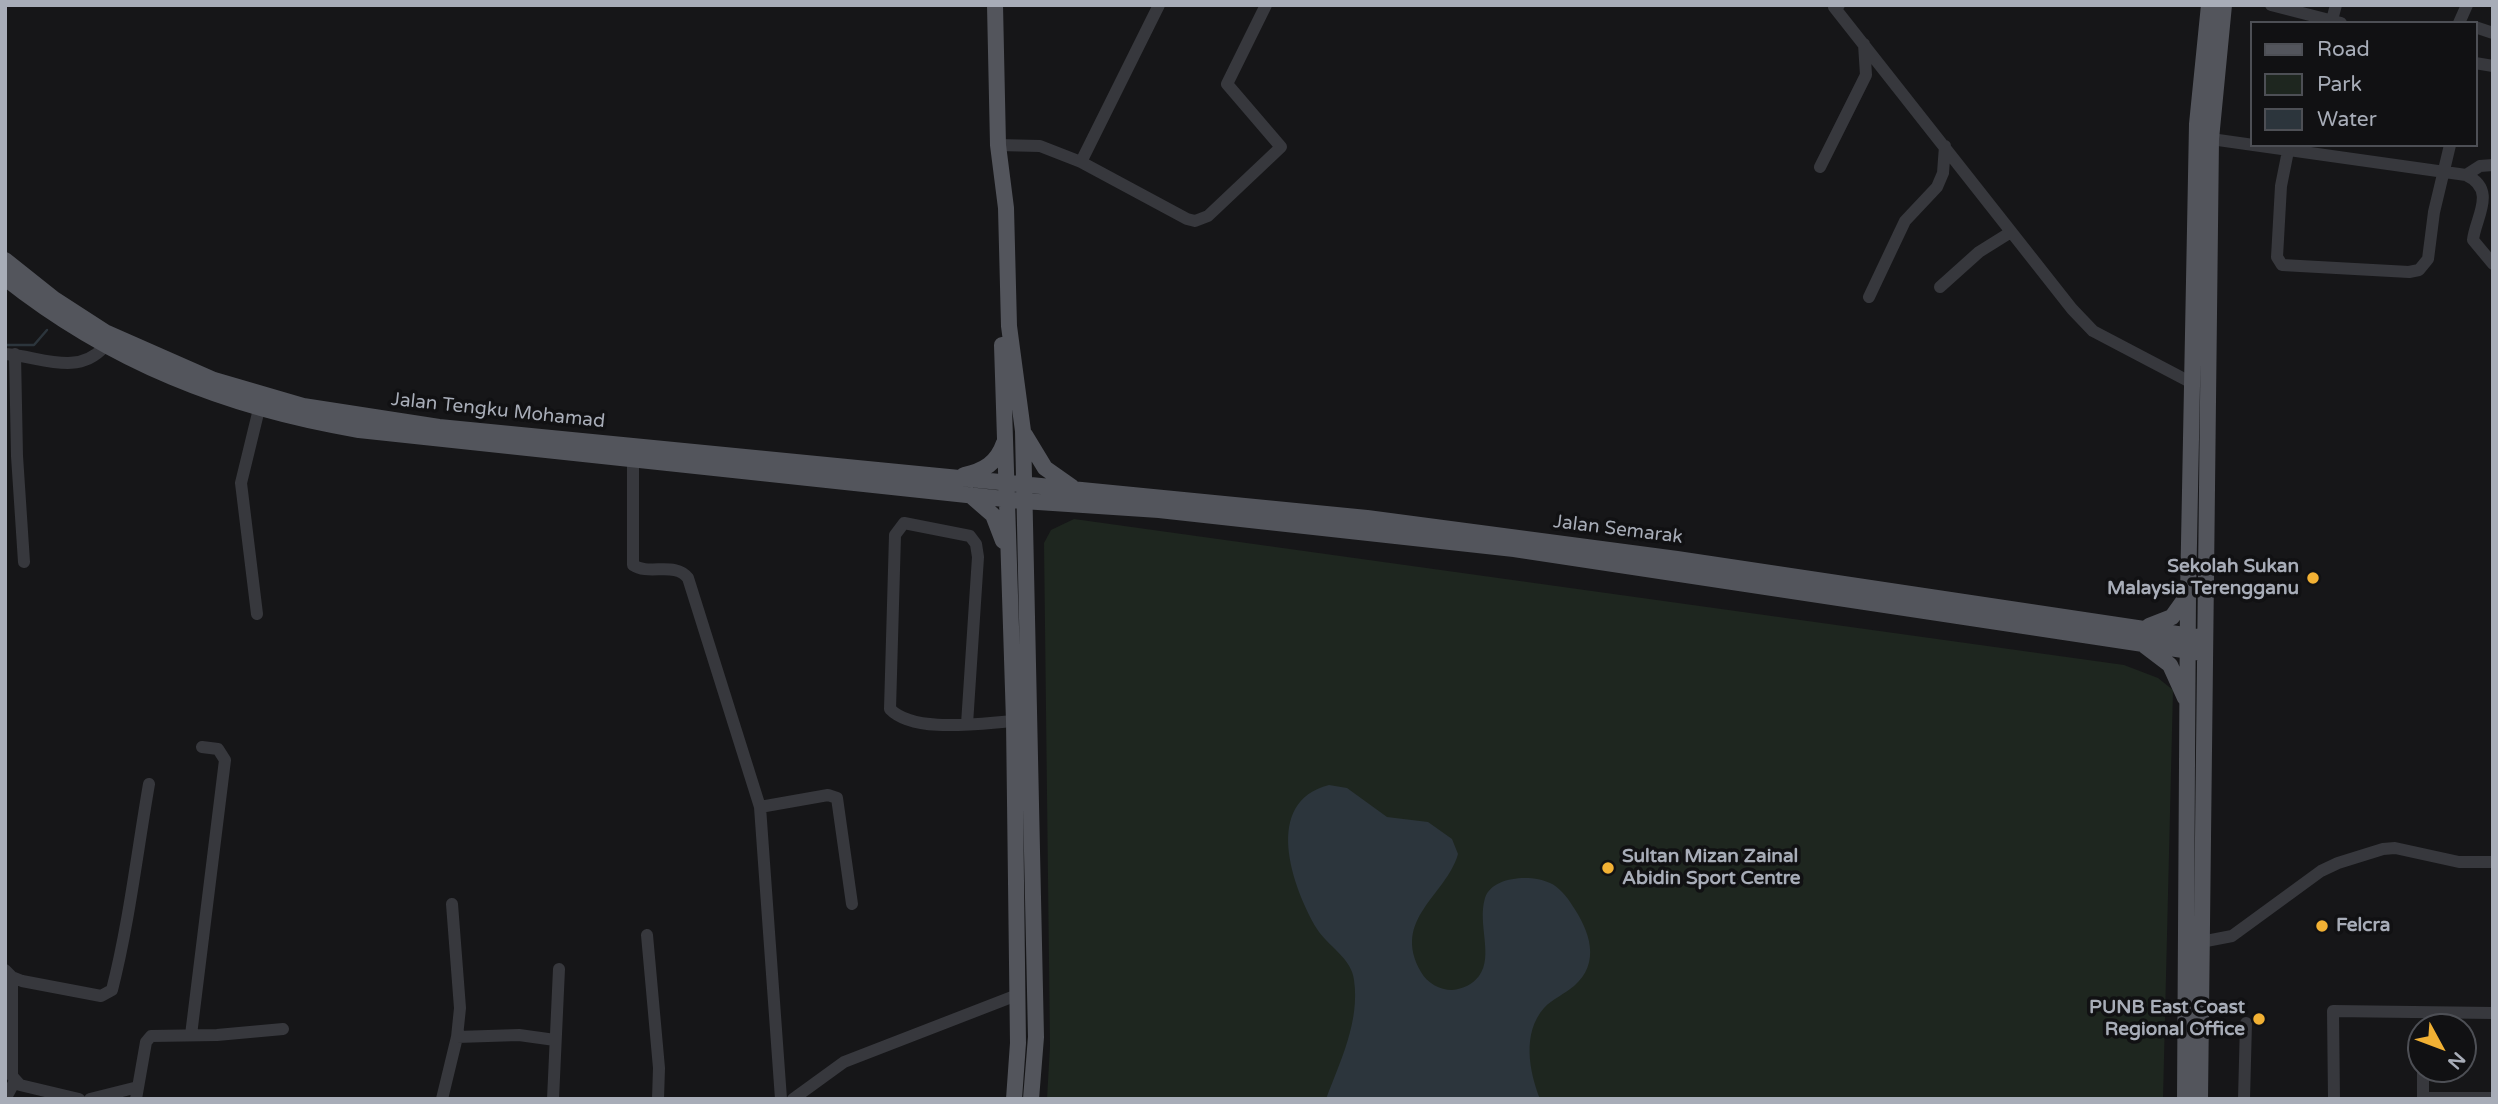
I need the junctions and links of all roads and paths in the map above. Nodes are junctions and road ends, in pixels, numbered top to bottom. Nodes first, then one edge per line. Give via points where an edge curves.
1 (995, 5) edge
2 (1159, 5) edge
3 (1266, 5) edge
4 (1839, 5) edge
5 (2209, 5) edge
6 (2224, 5) edge
7 (2271, 5) edge
8 (2333, 21) edge
9 (1864, 44) junction
10 (2211, 139) junction
11 (2250, 145) edge
12 (1945, 146) junction
13 (2262, 147) edge
14 (2450, 147) edge
15 (998, 149) junction
16 (2288, 151) junction
17 (1081, 162) junction
18 (2493, 165) edge
19 (1820, 167) dead end
20 (2444, 171) junction
21 (2466, 175) junction
22 (2011, 232) junction
23 (5, 260) edge
24 (2493, 264) edge
25 (5, 278) edge
26 (1940, 287) dead end
27 (1869, 297) dead end
28 (57, 309) junction
29 (104, 347) junction
30 (10, 354) edge
31 (2192, 383) junction
32 (259, 410) junction
33 (1023, 431) junction
34 (1005, 442) junction
35 (633, 459) junction
36 (941, 478) junction
37 (1005, 482) junction
38 (1023, 484) junction
39 (1074, 489) junction
40 (970, 495) junction
41 (1006, 499) junction
42 (1023, 501) junction
43 (1064, 504) junction
44 (1024, 537) junction
45 (1008, 560) junction
46 (24, 562) dead end
47 (2188, 595) junction
48 (257, 614) dead end
49 (2139, 634) junction
50 (2197, 644) junction
51 (2189, 707) junction
52 (1031, 720) junction
53 (1014, 721) junction
54 (967, 724) junction
55 (202, 747) dead end
56 (149, 784) dead end
57 (760, 807) junction
58 (2493, 862) edge
59 (452, 904) dead end
60 (852, 904) dead end
61 (646, 935) dead end
62 (2201, 942) junction
63 (559, 969) dead end
64 (9, 974) edge
65 (1017, 995) junction
66 (2493, 1013) edge
67 (2246, 1023) dead end
68 (283, 1029) dead end
69 (191, 1035) junction
70 (457, 1037) junction
71 (555, 1040) junction
72 (15, 1081) junction
73 (137, 1093) edge
74 (2423, 1098) edge
75 (2493, 1098) edge
76 (5, 1099) edge
77 (79, 1099) edge
78 (90, 1099) edge
79 (442, 1099) edge
80 (553, 1099) edge
81 (658, 1099) edge
82 (781, 1099) edge
83 (793, 1099) edge
84 (1014, 1099) edge
85 (1031, 1099) edge
86 (2185, 1099) edge
87 (2200, 1099) edge
88 (2244, 1099) edge
89 (2334, 1099) edge

1 - 15 main road
2 - 17 street
3 - 17 street via 1227,84 1281,147 1224,202 1195,221
4 - 9 street via 1834,7
5 - 31 main road via 2197,124
6 - 10 main road
7 - 8 street
9 - 12 street
9 - 19 street via 1866,75
10 - 11 street
10 - 50 main road
12 - 22 street
12 - 27 street via 1937,187 1905,221
13 - 16 street
14 - 20 street
15 - 17 street via 1040,146
15 - 33 main road via 1006,208 1009,326
15 - 34 main road
16 - 20 street
16 - 20 street via 2277,257 2287,266 2419,270 2428,259
18 - 21 street via 2480,166
20 - 21 street
21 - 24 street via 2479,186 2483,205 2473,240
22 - 26 street via 1979,252
22 - 31 street via 2093,331
23 - 28 main road, Jalan Tengku Mohamad
25 - 28 main road, Jalan Tengku Mohamad
28 - 29 main road, Jalan Tengku Mohamad
28 - 36 main road, Jalan Tengku Mohamad via 214,380 313,408 439,427
29 - 30 street via 93,359 79,364
29 - 32 main road, Jalan Tengku Mohamad
30 - 46 street
31 - 47 main road
32 - 35 main road, Jalan Tengku Mohamad via 359,430
32 - 48 street via 240,482
33 - 38 main road
33 - 39 main road via 1045,468
34 - 36 main road via 989,467
34 - 37 main road
35 - 40 main road, Jalan Tengku Mohamad
35 - 57 street via 633,565 676,570 688,578
36 - 37 main road, Jalan Tengku Mohamad
37 - 38 main road, Jalan Tengku Mohamad
37 - 41 main road
38 - 39 main road, Jalan Semarak
38 - 42 main road
39 - 49 main road, Jalan Semarak via 1381,520 1677,559
40 - 41 main road, Jalan Tengku Mohamad
40 - 45 main road via 993,515
41 - 42 main road, Jalan Tengku Mohamad
41 - 45 main road
42 - 43 main road, Jalan Semarak
42 - 44 main road
43 - 44 main road via 1038,516
43 - 49 main road, Jalan Semarak via 1514,549
44 - 52 main road
45 - 53 main road
47 - 49 main road via 2172,617
47 - 50 main road
49 - 50 main road, Jalan Semarak
49 - 51 main road via 2170,665
50 - 51 main road
50 - 62 main road
51 - 86 main road
52 - 53 street
52 - 85 main road via 1036,1037
53 - 54 street
53 - 65 main road
54 - 54 street via 976,544 966,534 904,523 895,535 890,709 902,719
55 - 69 street via 218,749 225,761
56 - 64 street via 128,901 128,928 112,990 101,996
57 - 60 street via 837,797
57 - 82 street
58 - 62 street via 2459,862 2383,849 2321,872 2232,936
59 - 70 street via 460,1008
61 - 81 street
62 - 87 main road
63 - 71 street
64 - 72 street via 10,1072
65 - 83 street via 845,1062
65 - 84 main road
66 - 89 street via 2333,1011
67 - 88 street
68 - 69 street
69 - 73 street via 151,1036
70 - 71 street via 519,1035
70 - 79 street
71 - 80 street
72 - 76 street
72 - 77 street
73 - 78 street
74 - 75 street

